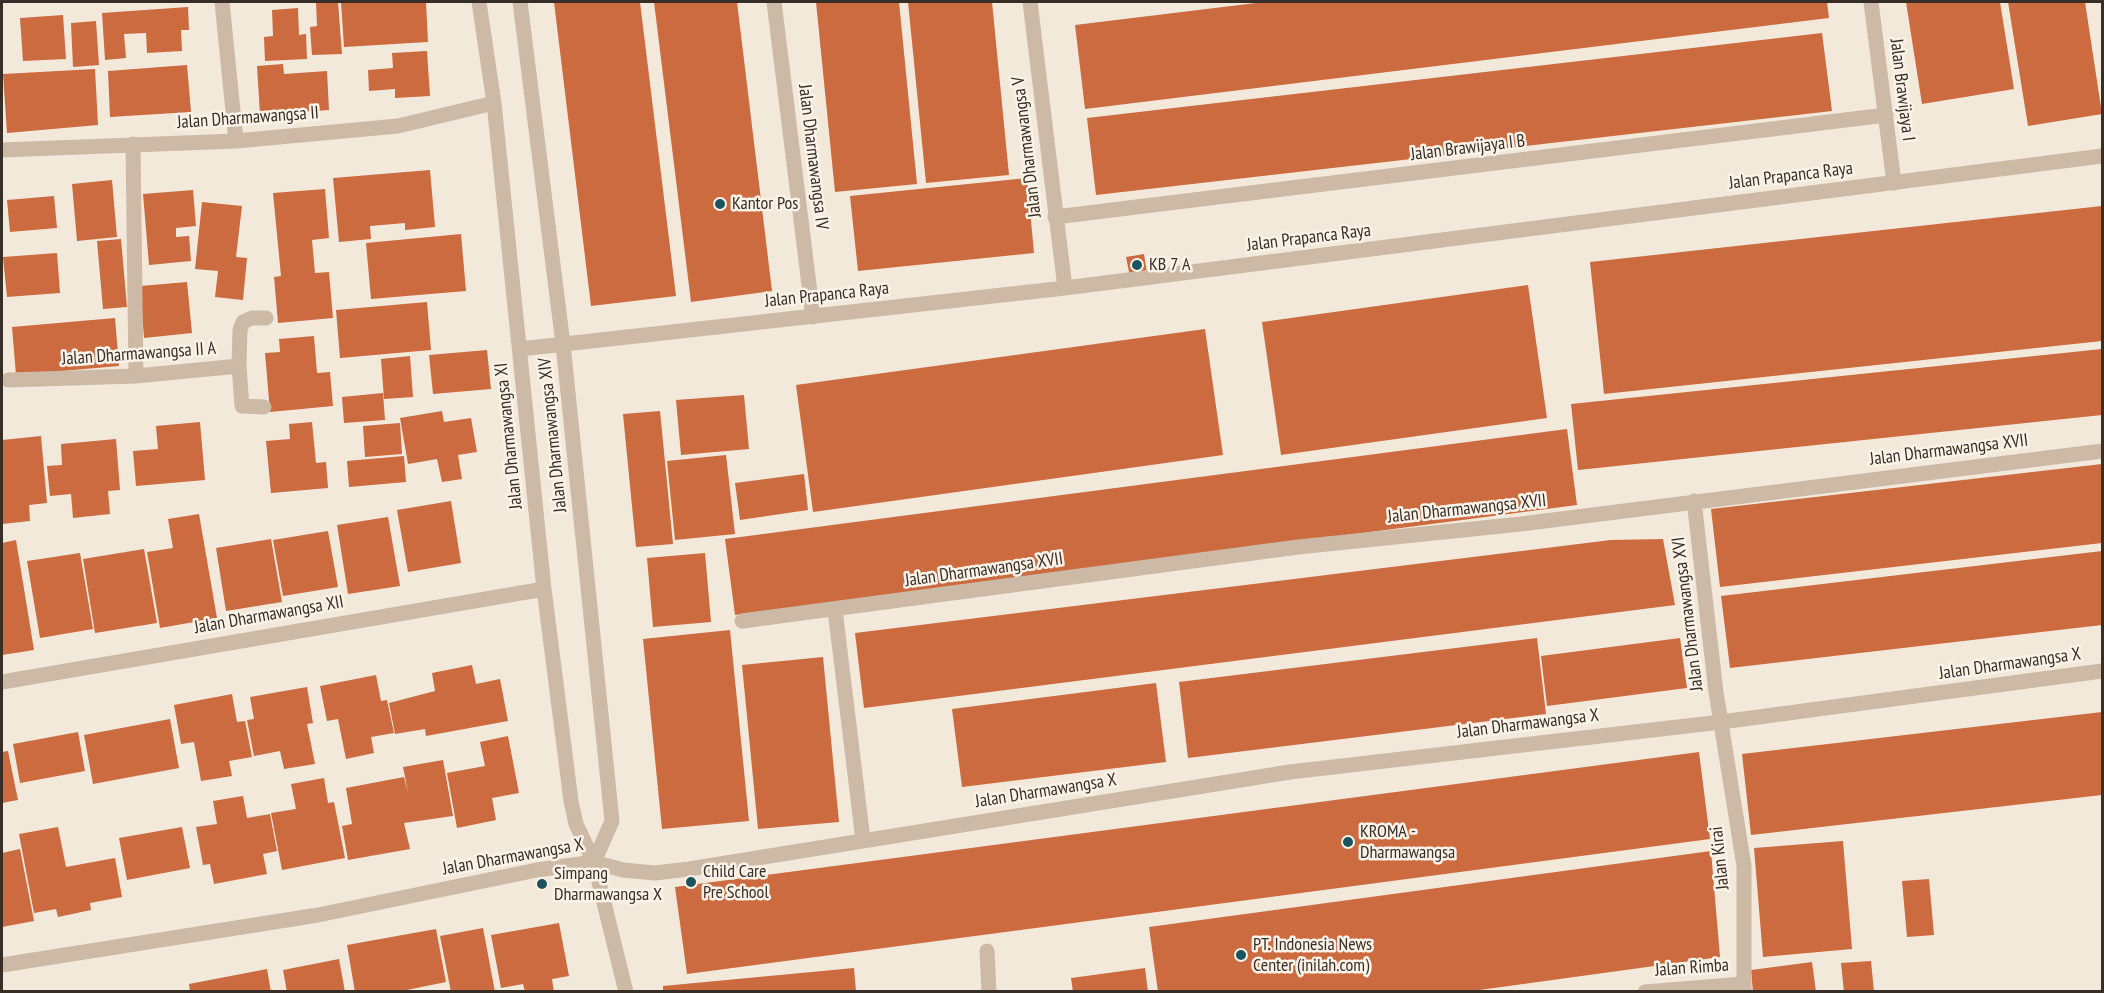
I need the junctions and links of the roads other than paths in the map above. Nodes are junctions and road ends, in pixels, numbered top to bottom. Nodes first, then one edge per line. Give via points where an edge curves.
1 (222, 2) edge
2 (479, 2) edge
3 (520, 2) edge
4 (774, 2) edge
5 (1030, 2) edge
6 (1871, 2) edge
7 (494, 103) junction
8 (1886, 115) junction
9 (236, 141) junction
10 (133, 144) junction
11 (2, 150) edge
12 (2103, 156) edge
13 (1894, 183) junction
14 (1055, 218) junction
15 (1065, 288) junction
16 (813, 317) junction
17 (266, 318) dead end
18 (563, 344) junction
19 (520, 349) junction
20 (239, 366) junction
21 (136, 376) junction
22 (8, 380) dead end
23 (264, 407) dead end
24 (2103, 451) edge
25 (1694, 501) junction
26 (544, 589) junction
27 (835, 610) junction
28 (742, 621) dead end
29 (2103, 671) edge
30 (2, 682) edge
31 (1721, 722) junction
32 (862, 840) junction
33 (594, 862) junction
34 (987, 951) dead end
35 (2, 965) edge
36 (1743, 988) edge
37 (626, 992) edge
38 (989, 992) edge
39 (1645, 992) edge

1 - 9 street
2 - 7 street, Jalan Dharmawangsa XI
3 - 18 street, Jalan Dharmawangsa XIV
4 - 16 street, Jalan Dharmawangsa IV
5 - 14 street, Jalan Dharmawangsa V
6 - 8 street, Jalan Brawijaya I
7 - 9 street, Jalan Dharmawangsa II via 398,126
7 - 19 street, Jalan Dharmawangsa XI
8 - 13 street, Jalan Brawijaya I
8 - 14 street, Jalan Brawijaya I B
9 - 10 street, Jalan Dharmawangsa II
10 - 11 street, Jalan Dharmawangsa II
10 - 21 street
12 - 13 street, Jalan Prapanca Raya
13 - 15 street, Jalan Prapanca Raya
14 - 15 street, Jalan Dharmawangsa V
15 - 16 street, Jalan Prapanca Raya
16 - 18 street, Jalan Prapanca Raya
17 - 20 street, Jalan Dharmawangsa II A via 243,322
18 - 19 street, Jalan Prapanca Raya
18 - 33 street, Jalan Dharmawangsa XIV via 612,821
19 - 26 street, Jalan Dharmawangsa XI
20 - 21 street, Jalan Dharmawangsa II A
20 - 23 street via 242,406
21 - 22 street, Jalan Dharmawangsa II A
24 - 25 street, Jalan Dharmawangsa XVII
25 - 27 street, Jalan Dharmawangsa XVII via 1298,547
25 - 31 street, Jalan Dharmawangsa XVI
26 - 30 street, Jalan Dharmawangsa XII
26 - 33 street, Jalan Dharmawangsa XI via 576,824
27 - 28 street, Jalan Dharmawangsa XVII
27 - 32 street
29 - 31 street, Jalan Dharmawangsa X
31 - 32 street, Jalan Dharmawangsa X via 1290,772
31 - 36 street, Jalan Kirai via 1744,866
32 - 33 street, Jalan Dharmawangsa X via 655,873
33 - 35 street, Jalan Dharmawangsa X via 318,915
33 - 37 street
34 - 38 street
36 - 39 street, Jalan Rimba

